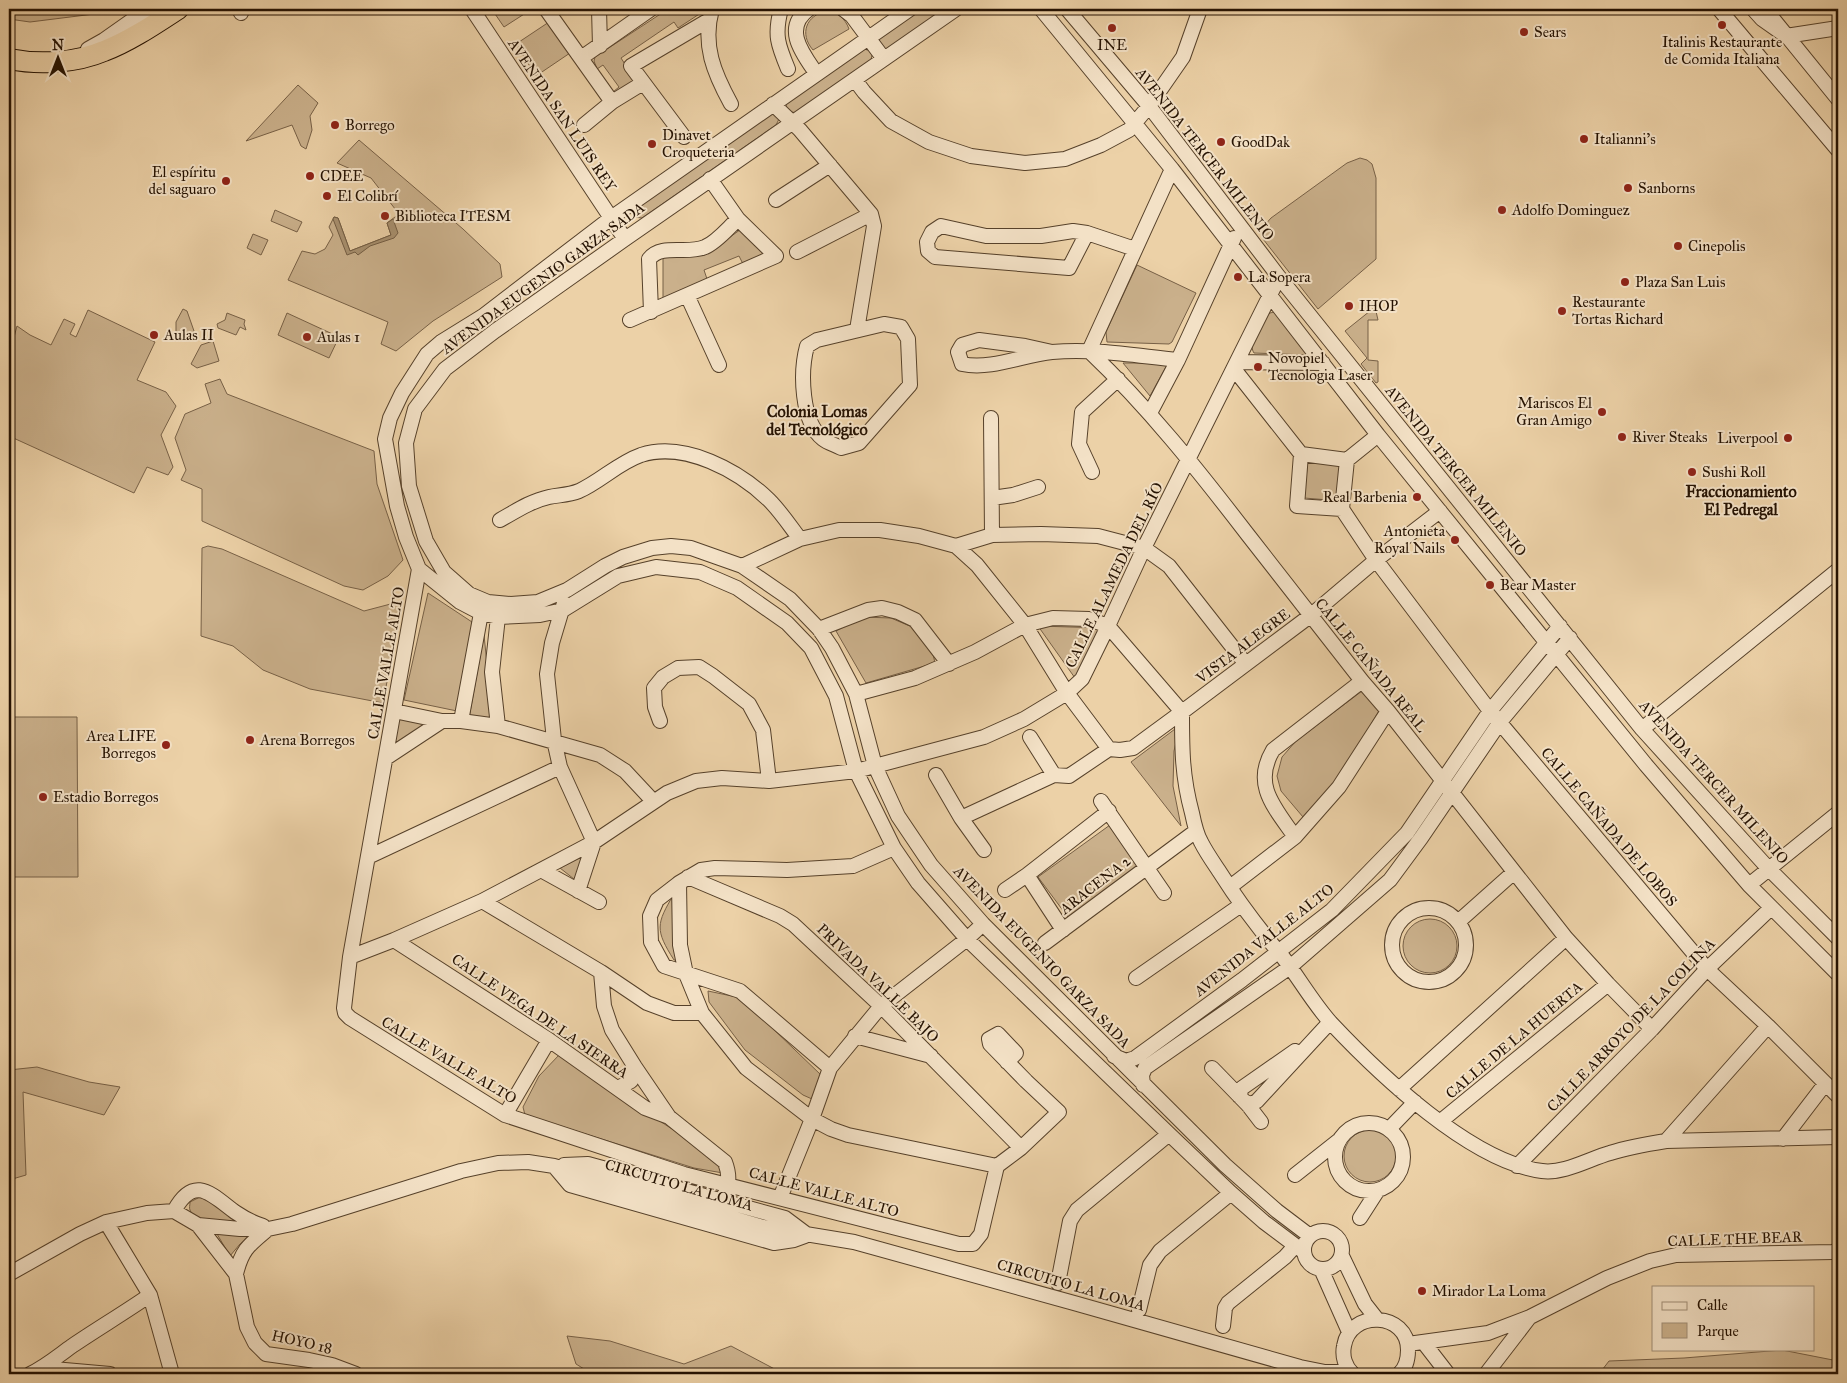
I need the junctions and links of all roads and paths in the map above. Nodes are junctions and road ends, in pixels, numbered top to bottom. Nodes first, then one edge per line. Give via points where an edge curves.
1 (148, 9) edge
2 (178, 9) edge
3 (472, 9) edge
4 (546, 9) edge
5 (600, 9) edge
6 (651, 9) edge
7 (781, 9) edge
8 (843, 9) edge
9 (910, 9) edge
10 (956, 9) edge
11 (1041, 9) edge
12 (1068, 9) edge
13 (1200, 9) edge
14 (1719, 9) edge
15 (1753, 9) edge
16 (1765, 9) edge
17 (805, 10) edge
18 (710, 14) edge
19 (1838, 28) edge
20 (1786, 36) junction
21 (868, 39) junction
22 (600, 46) junction
23 (581, 58) junction
24 (9, 59) edge
25 (884, 59) junction
26 (70, 60) junction
27 (788, 69) dead end
28 (816, 73) junction
29 (856, 80) junction
30 (643, 84) junction
31 (1838, 99) edge
32 (612, 102) junction
33 (731, 104) dead end
34 (773, 104) junction
35 (1149, 106) junction
36 (793, 123) junction
37 (1135, 124) junction
38 (584, 125) dead end
39 (684, 137) dead end
40 (1838, 150) edge
41 (830, 165) junction
42 (1172, 170) junction
43 (710, 179) junction
44 (776, 200) dead end
45 (871, 214) junction
46 (611, 218) junction
47 (738, 219) junction
48 (1241, 228) junction
49 (1087, 233) junction
50 (625, 239) junction
51 (1230, 243) junction
52 (1135, 249) junction
53 (797, 252) dead end
54 (1279, 277) junction
55 (1271, 294) junction
56 (687, 295) junction
57 (651, 312) junction
58 (483, 316) junction
59 (630, 320) dead end
60 (857, 330) junction
61 (495, 331) junction
62 (1089, 351) junction
63 (1052, 352) junction
64 (1178, 360) junction
65 (1323, 363) junction
66 (719, 365) dead end
67 (1235, 366) junction
68 (1118, 379) junction
69 (1150, 413) junction
70 (991, 418) dead end
71 (1378, 435) junction
72 (1301, 454) junction
73 (1190, 460) junction
74 (1347, 460) junction
75 (1092, 472) dead end
76 (1038, 487) dead end
77 (992, 498) junction
78 (1342, 509) junction
79 (1440, 511) junction
80 (500, 520) dead end
81 (992, 535) junction
82 (800, 539) junction
83 (956, 546) junction
84 (1144, 548) junction
85 (1376, 560) junction
86 (742, 566) junction
87 (419, 569) junction
88 (1838, 570) edge
89 (567, 590) junction
90 (563, 610) junction
91 (481, 613) junction
92 (1310, 616) junction
93 (498, 617) junction
94 (1025, 625) junction
95 (1108, 626) junction
96 (1560, 626) junction
97 (819, 629) junction
98 (1570, 638) junction
99 (1547, 642) junction
100 (1557, 655) junction
101 (1245, 663) junction
102 (949, 664) junction
103 (1362, 682) junction
104 (1067, 693) junction
105 (856, 694) junction
106 (394, 711) junction
107 (1388, 711) junction
108 (1490, 711) junction
109 (1182, 712) junction
110 (442, 721) junction
111 (461, 721) junction
112 (660, 721) dead end
113 (1500, 722) junction
114 (498, 726) junction
115 (1642, 728) junction
116 (1030, 737) dead end
117 (554, 740) junction
118 (1109, 749) junction
119 (1661, 751) junction
120 (386, 758) junction
121 (1646, 765) junction
122 (875, 766) junction
123 (560, 767) junction
124 (856, 771) junction
125 (936, 775) dead end
126 (1054, 775) junction
127 (1442, 780) junction
128 (769, 781) junction
129 (1452, 794) junction
130 (653, 801) junction
131 (1837, 817) edge
132 (961, 818) junction
133 (1196, 831) junction
134 (1295, 837) junction
135 (594, 842) junction
136 (894, 848) junction
137 (984, 850) dead end
138 (368, 857) junction
139 (1146, 867) junction
140 (1768, 868) junction
141 (541, 870) junction
142 (1513, 873) junction
143 (1027, 875) junction
144 (683, 880) junction
145 (1749, 884) junction
146 (1230, 887) junction
147 (1005, 890) dead end
148 (578, 891) junction
149 (1164, 893) dead end
150 (482, 901) junction
151 (600, 902) dead end
152 (1241, 905) junction
153 (1771, 908) junction
154 (1458, 922) junction
155 (983, 924) junction
156 (1063, 930) junction
157 (1566, 938) junction
158 (1838, 938) edge
159 (394, 940) junction
160 (967, 940) junction
161 (1045, 943) dead end
162 (1278, 952) junction
163 (350, 957) junction
164 (1290, 967) junction
165 (1707, 969) junction
166 (601, 972) junction
167 (686, 974) junction
168 (1838, 974) edge
169 (1136, 978) dead end
170 (1608, 984) junction
171 (881, 1006) junction
172 (702, 1013) junction
173 (1330, 1022) junction
174 (1768, 1026) junction
175 (1652, 1029) junction
176 (855, 1036) junction
177 (549, 1040) junction
178 (932, 1056) junction
179 (1114, 1056) junction
180 (1007, 1062) dead end
181 (635, 1067) junction
182 (830, 1068) junction
183 (1212, 1068) dead end
184 (1824, 1084) junction
185 (1143, 1085) junction
186 (618, 1088) junction
187 (1400, 1090) junction
188 (1838, 1096) edge
189 (1244, 1101) junction
190 (1416, 1102) junction
191 (505, 1115) junction
192 (669, 1117) junction
193 (812, 1119) junction
194 (1442, 1121) junction
195 (1261, 1122) dead end
196 (1389, 1129) junction
197 (1169, 1134) junction
198 (1838, 1137) edge
199 (1783, 1139) junction
200 (1338, 1141) junction
201 (1666, 1141) junction
202 (1021, 1148) junction
203 (554, 1166) junction
204 (997, 1166) junction
205 (1225, 1166) junction
206 (1517, 1166) junction
207 (1296, 1175) dead end
208 (1214, 1176) junction
209 (728, 1184) junction
210 (1378, 1190) junction
211 (1231, 1193) junction
212 (780, 1198) junction
213 (723, 1201) junction
214 (174, 1211) junction
215 (1360, 1218) dead end
216 (106, 1222) junction
217 (198, 1225) junction
218 (268, 1229) junction
219 (808, 1235) junction
220 (1310, 1236) junction
221 (1300, 1249) junction
222 (1837, 1252) edge
223 (1342, 1256) junction
224 (1321, 1269) junction
225 (9, 1274) edge
226 (236, 1274) junction
227 (1058, 1283) dead end
228 (150, 1295) junction
229 (1139, 1310) dead end
230 (1530, 1317) junction
231 (1376, 1318) junction
232 (1223, 1326) dead end
233 (1349, 1332) junction
234 (1424, 1343) junction
235 (1408, 1344) junction
236 (309, 1360) junction
237 (36, 1371) edge
238 (1351, 1373) edge
239 (110, 1374) edge
240 (172, 1374) edge
241 (313, 1374) edge
242 (356, 1374) edge
243 (1398, 1374) edge
244 (1448, 1374) edge
245 (1486, 1374) edge

1 - 26 street
2 - 26 highway via 103,52
3 - 46 street, AVENIDA SAN LUIS REY
4 - 23 street
5 - 22 street
6 - 22 street
7 - 27 street via 776,26 778,45
8 - 21 street
9 - 21 street, AVENIDA EUGENIO GARZA SADA
10 - 25 street, AVENIDA EUGENIO GARZA SADA
11 - 37 street
12 - 35 street, AVENIDA TERCER MILENIO
13 - 35 street via 1184,57
14 - 40 street
15 - 20 street
16 - 20 street
17 - 28 street via 797,27 796,39
18 - 30 street via 631,66
18 - 33 street via 709,50 716,78
19 - 20 street
20 - 31 street
21 - 25 street
21 - 28 street, AVENIDA EUGENIO GARZA SADA
22 - 23 street
23 - 32 street
24 - 26 highway via 39,62
25 - 29 street, AVENIDA EUGENIO GARZA SADA
28 - 34 street, AVENIDA EUGENIO GARZA SADA
29 - 36 street, AVENIDA EUGENIO GARZA SADA
29 - 37 street via 891,121 929,142 971,156 1025,163 1065,159 1101,145
30 - 32 street
30 - 39 street
32 - 38 street
34 - 36 street
34 - 46 street, AVENIDA EUGENIO GARZA SADA
35 - 37 street
35 - 48 street, AVENIDA TERCER MILENIO
36 - 41 street
36 - 43 street, AVENIDA EUGENIO GARZA SADA
37 - 42 street
41 - 44 street
41 - 45 street
42 - 51 street
42 - 52 street
43 - 47 street
43 - 50 street, AVENIDA EUGENIO GARZA SADA
45 - 53 street
45 - 60 street via 874,226
46 - 50 street, AVENIDA SAN LUIS REY
46 - 58 street, AVENIDA EUGENIO GARZA SADA
47 - 56 street via 776,256
47 - 57 street via 708,246 695,251 659,250 653,254 649,259
48 - 51 street
48 - 54 street, AVENIDA TERCER MILENIO
49 - 49 street via 986,236 942,226 932,232 927,242 928,251 935,257 1069,268
49 - 52 street
50 - 61 street, AVENIDA EUGENIO GARZA SADA
51 - 55 street
51 - 64 street
52 - 62 street
54 - 55 street, CALLE ALAMEDA DEL RÍO
54 - 96 street, AVENIDA TERCER MILENIO
55 - 65 street
55 - 67 street, CALLE ALAMEDA DEL RÍO
56 - 57 street
56 - 66 street
57 - 59 street
58 - 61 street
58 - 87 street, AVENIDA EUGENIO GARZA SADA via 428,354 390,418 385,439 396,506
60 - 60 street via 817,340 807,346 804,358 804,392 809,422 823,439 841,448 859,443 910,385 908,339 901,327 884,324
61 - 89 street, AVENIDA EUGENIO GARZA SADA via 445,370 414,409 406,443 409,486 426,541 444,572 470,594 488,602 511,604 538,602
62 - 63 street
62 - 64 street
62 - 68 street, CALLE CAÑADA REAL
63 - 63 street via 976,366 962,364 958,352 962,345 979,340
64 - 69 street
65 - 67 street
65 - 71 street
67 - 72 street
67 - 73 street, CALLE ALAMEDA DEL RÍO
68 - 69 street, CALLE CAÑADA REAL
68 - 75 street via 1082,412 1079,444
69 - 73 street, CALLE CAÑADA REAL
70 - 77 street
71 - 74 street
71 - 79 street
72 - 74 street
72 - 78 street via 1297,506
73 - 84 street, CALLE ALAMEDA DEL RÍO
73 - 92 street, CALLE CAÑADA REAL
74 - 78 street
76 - 77 street
77 - 81 street
78 - 85 street, CALLE CAÑADA DE LOBOS
79 - 85 street, VISTA ALEGRE
79 - 99 street
80 - 82 street via 536,501 576,492 642,455 678,453 713,462 743,478 770,502
81 - 83 street
81 - 84 street via 1098,536
82 - 83 street via 839,530 880,530
82 - 86 street
83 - 94 street via 977,565
84 - 95 street, CALLE ALAMEDA DEL RÍO
84 - 101 street via 1169,566
85 - 92 street, VISTA ALEGRE
85 - 108 street, CALLE CAÑADA DE LOBOS
86 - 89 street, AVENIDA EUGENIO GARZA SADA via 691,548 652,548 617,560
86 - 97 street, AVENIDA EUGENIO GARZA SADA via 790,599
87 - 91 street via 460,602
87 - 106 street, CALLE VALLE ALTO
88 - 115 street
89 - 90 street
90 - 93 street via 521,618
90 - 117 street via 552,643 547,674
90 - 124 street via 618,576 656,567 700,572 737,588 788,623 811,648 836,696
91 - 93 street
91 - 111 street
92 - 101 street, VISTA ALEGRE
92 - 103 street, CALLE CAÑADA REAL
93 - 114 street via 492,672
94 - 95 street via 1053,618 1089,619
94 - 102 street
94 - 104 street
95 - 104 street, CALLE ALAMEDA DEL RÍO via 1082,679
95 - 109 street
96 - 98 street, AVENIDA TERCER MILENIO
96 - 99 street, AVENIDA VALLE ALTO
97 - 102 street via 868,610 882,608 898,612 915,620
97 - 105 street, AVENIDA EUGENIO GARZA SADA
98 - 100 street
98 - 115 street, AVENIDA TERCER MILENIO
99 - 100 street
99 - 108 street, AVENIDA VALLE ALTO
100 - 113 street
100 - 121 street
101 - 109 street, VISTA ALEGRE
102 - 105 street via 915,678
103 - 107 street, CALLE CAÑADA REAL
103 - 134 street via 1273,750 1265,763 1268,799
104 - 118 street
104 - 122 street, CALLE ALAMEDA DEL RÍO via 984,737
105 - 122 street, AVENIDA EUGENIO GARZA SADA
106 - 110 street
106 - 120 street, CALLE VALLE ALTO
107 - 127 street, CALLE CAÑADA REAL
107 - 134 street via 1339,787
108 - 113 street, CALLE CAÑADA DE LOBOS
108 - 127 street, AVENIDA VALLE ALTO
109 - 118 street, VISTA ALEGRE via 1133,748
109 - 133 street via 1184,778
110 - 111 street
110 - 120 street
111 - 114 street
112 - 128 street via 654,708 654,688 663,677 678,668 699,668 748,704 763,730
113 - 129 street
113 - 165 street, CALLE CAÑADA DE LOBOS
114 - 117 street
115 - 119 street, AVENIDA TERCER MILENIO
116 - 126 street
117 - 123 street
117 - 130 street via 600,755 625,771
118 - 126 street via 1069,776
119 - 121 street
119 - 140 street, AVENIDA TERCER MILENIO
120 - 138 street, CALLE VALLE ALTO
121 - 145 street
122 - 124 street, CALLE ALAMEDA DEL RÍO
122 - 155 street, AVENIDA EUGENIO GARZA SADA via 898,816 931,865
123 - 135 street
123 - 138 street
124 - 128 street, CALLE ALAMEDA DEL RÍO
124 - 136 street
125 - 132 street
126 - 132 street
127 - 129 street, CALLE CAÑADA REAL
127 - 162 street, AVENIDA VALLE ALTO via 1407,833 1332,910
128 - 130 street, CALLE ALAMEDA DEL RÍO via 722,778 696,781
129 - 142 street, CALLE CAÑADA REAL
129 - 164 street via 1390,880
130 - 135 street, CALLE ALAMEDA DEL RÍO
131 - 140 street
132 - 137 street
133 - 139 street, ARACENA 2
133 - 146 street
134 - 146 street
135 - 141 street, CALLE ALAMEDA DEL RÍO
135 - 148 street
136 - 144 street via 853,866 787,870 714,868 701,870
136 - 160 street via 918,883
138 - 163 street, CALLE VALLE ALTO
139 - 143 street, ARACENA 2 via 1105,806
139 - 149 street, ARACENA 2
139 - 156 street, ARACENA 2
140 - 145 street
140 - 158 street, AVENIDA TERCER MILENIO
141 - 148 street
141 - 150 street, CALLE ALAMEDA DEL RÍO
142 - 154 street
142 - 157 street, CALLE CAÑADA REAL
143 - 147 street, ARACENA 2
143 - 156 street, ARACENA 2
144 - 167 street via 680,945
144 - 167 street via 657,900 650,916 651,942 664,966
144 - 171 street, PRIVADA VALLE BAJO via 780,916
145 - 153 street
146 - 152 street
148 - 151 street
150 - 159 street, CALLE ALAMEDA DEL RÍO
150 - 166 street
152 - 162 street
152 - 169 street
153 - 165 street, CALLE ARROYO DE LA COLINA
153 - 168 street
154 - 154 street via 1450,915 1431,908 1405,917 1393,938 1395,958 1401,968 1408,975 1426,982 1457,970 1466,952 1464,933
155 - 160 street
155 - 179 street, AVENIDA EUGENIO GARZA SADA
156 - 161 street, ARACENA 2
157 - 170 street, CALLE CAÑADA REAL
157 - 187 street
159 - 163 street, CALLE ALAMEDA DEL RÍO
159 - 177 street, CALLE VEGA DE LA SIERRA
160 - 171 street
160 - 197 street
162 - 164 street
162 - 179 street, AVENIDA VALLE ALTO via 1135,1058 1126,1061
163 - 191 street, CALLE VALLE ALTO via 345,1013
164 - 173 street
164 - 185 street via 1145,1068
165 - 174 street, CALLE CAÑADA DE LOBOS
165 - 175 street, CALLE ARROYO DE LA COLINA
166 - 172 street via 647,1003 674,1013
166 - 181 street via 604,1006 612,1030
167 - 172 street
167 - 182 street via 740,991
170 - 175 street, CALLE CAÑADA REAL
170 - 194 street, CALLE DE LA HUERTA
171 - 176 street
171 - 178 street, PRIVADA VALLE BAJO
172 - 193 street via 746,1068
173 - 187 street
173 - 189 street via 1314,1038 1242,1088
174 - 184 street, CALLE CAÑADA DE LOBOS
174 - 201 street
175 - 206 street, CALLE ARROYO DE LA COLINA
176 - 178 street
176 - 182 street
177 - 186 street, CALLE VEGA DE LA SIERRA
177 - 191 street
178 - 202 street, PRIVADA VALLE BAJO
179 - 185 street, AVENIDA EUGENIO GARZA SADA
180 - 202 street via 1059,1112
181 - 186 street via 631,1080
181 - 192 street
182 - 193 street
183 - 189 street
184 - 188 street, CALLE CAÑADA DE LOBOS
184 - 199 street
185 - 205 street, AVENIDA EUGENIO GARZA SADA
186 - 192 street, CALLE VEGA DE LA SIERRA via 645,1108
187 - 190 street
189 - 195 street
190 - 194 street
190 - 196 street
191 - 209 street, CALLE VALLE ALTO via 684,1174
192 - 209 street via 724,1162 729,1172
193 - 204 street via 848,1136
193 - 212 street
194 - 206 street via 1494,1156
196 - 200 street via 1366,1122 1355,1125
196 - 210 street via 1397,1136 1404,1157 1402,1168 1392,1182
197 - 208 street
197 - 227 street via 1077,1210 1070,1221
198 - 199 street
199 - 201 street
200 - 207 street
200 - 210 street via 1334,1159 1339,1175 1356,1189
201 - 206 street via 1609,1153 1574,1167 1544,1172
202 - 204 street
203 - 213 street via 588,1164
203 - 218 street, CIRCUITO LA LOMA via 528,1162 498,1163 461,1171
203 - 219 street, CIRCUITO LA LOMA via 763,1227
204 - 212 street, CALLE VALLE ALTO via 981,1234 973,1244 959,1244
205 - 208 street
205 - 220 street, AVENIDA EUGENIO GARZA SADA
208 - 211 street
209 - 212 street, CALLE VALLE ALTO
209 - 213 street
210 - 215 street
211 - 221 street
211 - 229 street via 1160,1251 1150,1265
213 - 219 street via 785,1218
214 - 216 street
214 - 217 street, CIRCUITO LA LOMA
214 - 218 street via 188,1193 196,1190 207,1192
216 - 225 street
216 - 228 street
217 - 218 street, CIRCUITO LA LOMA
217 - 226 street, HOYO 18
218 - 226 street via 240,1256
219 - 238 street, CIRCUITO LA LOMA via 854,1242 1300,1367
220 - 221 street
220 - 223 street via 1317,1232 1333,1233 1339,1239
221 - 224 street via 1313,1266
221 - 232 street via 1228,1302
222 - 230 street, CALLE THE BEAR via 1676,1256 1650,1261 1607,1278
223 - 224 street via 1334,1266
223 - 231 street via 1365,1304
224 - 233 street
226 - 236 street, HOYO 18 via 247,1326 255,1343 266,1354
228 - 237 street
228 - 240 street
230 - 234 street, CALLE THE BEAR via 1488,1332
230 - 245 street, CALLE THE BEAR
231 - 233 street via 1361,1322
231 - 235 street via 1397,1326
233 - 238 street via 1343,1352
234 - 235 street, CALLE THE BEAR
234 - 244 street
235 - 243 street via 1408,1358
236 - 241 street
236 - 242 street, HOYO 18
237 - 239 street

